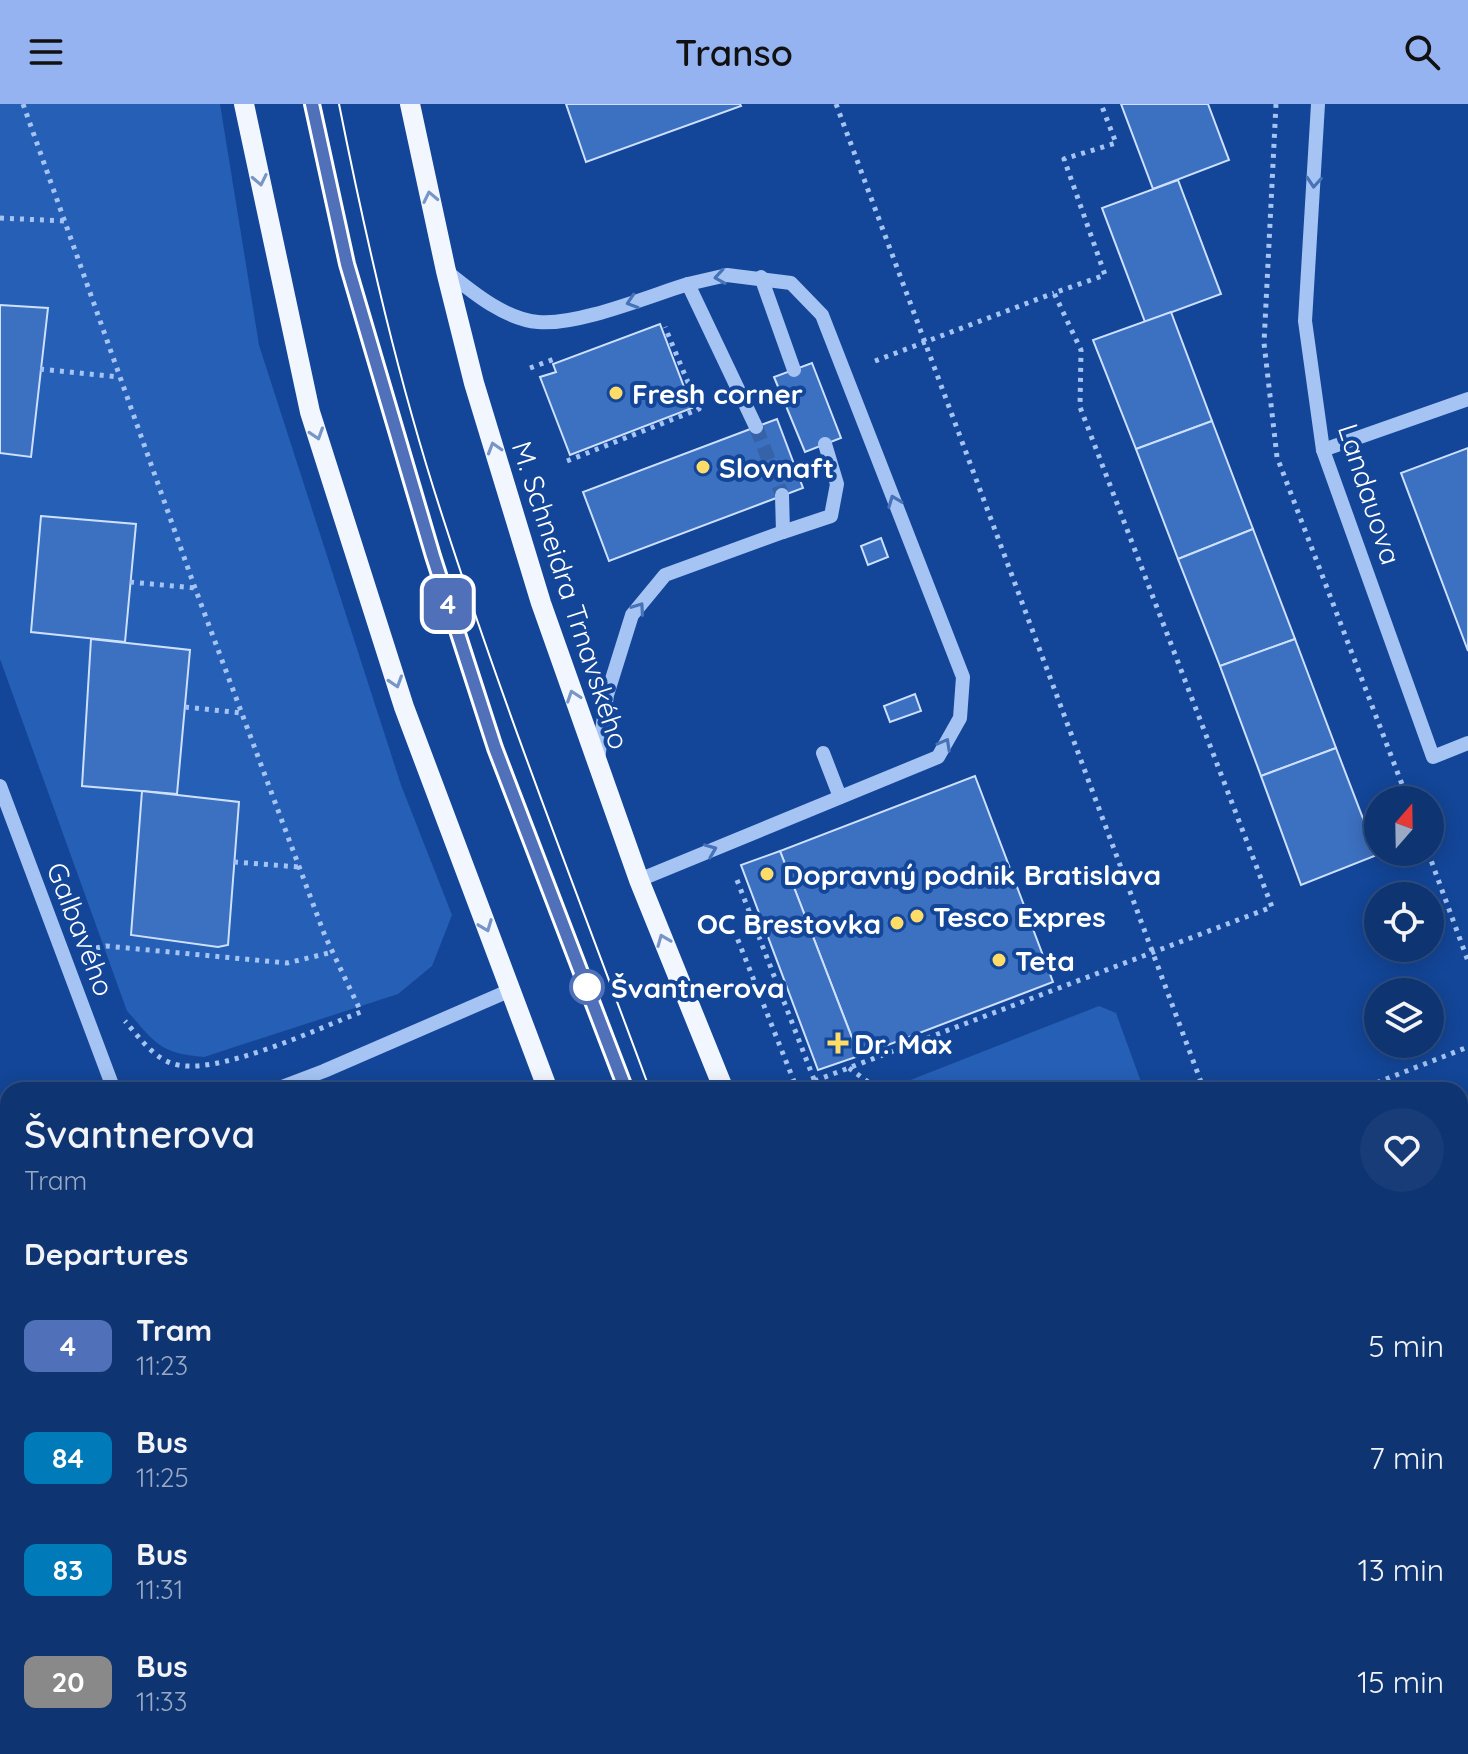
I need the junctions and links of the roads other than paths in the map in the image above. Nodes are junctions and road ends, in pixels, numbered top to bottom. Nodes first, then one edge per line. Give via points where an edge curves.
1 (244, 104) edge
2 (410, 104) edge
3 (1318, 104) edge
4 (446, 271) junction
5 (761, 277) junction
6 (688, 284) junction
7 (794, 370) dead end
8 (1468, 399) edge
9 (756, 427) tunnel mouth
10 (825, 444) dead end
11 (1323, 450) junction
12 (782, 495) tunnel mouth
13 (783, 532) junction
14 (1468, 743) edge
15 (823, 753) dead end
16 (597, 763) junction
17 (0, 786) edge
18 (840, 797) junction
19 (639, 880) junction
20 (511, 990) junction
21 (111, 1082) edge
22 (295, 1082) edge
23 (545, 1082) edge
24 (721, 1082) edge

1 -> 20 main road via 310,412 404,707
4 -> 2 main road, M. Schneidra Trnavského
3 -> 11 street, Landauova via 1305,321
6 -> 4 street via 583,317 538,322 508,313
16 -> 4 main road, M. Schneidra Trnavského via 532,574
5 -> 6 street via 727,275
5 - 7 street
18 -> 5 street via 938,757 960,718 963,677 822,315 791,283
6 - 9 street
8 - 11 street
10 - 13 street via 837,484 831,516
11 - 14 street, Landauova via 1433,757
12 - 13 street
16 -> 13 street via 607,695 632,615 648,595 665,575
15 - 18 street
16 - 19 main road, M. Schneidra Trnavského
17 - 21 street, Galbavého
19 -> 18 street
24 -> 19 main road, M. Schneidra Trnavského
20 - 22 street
20 - 23 main road

